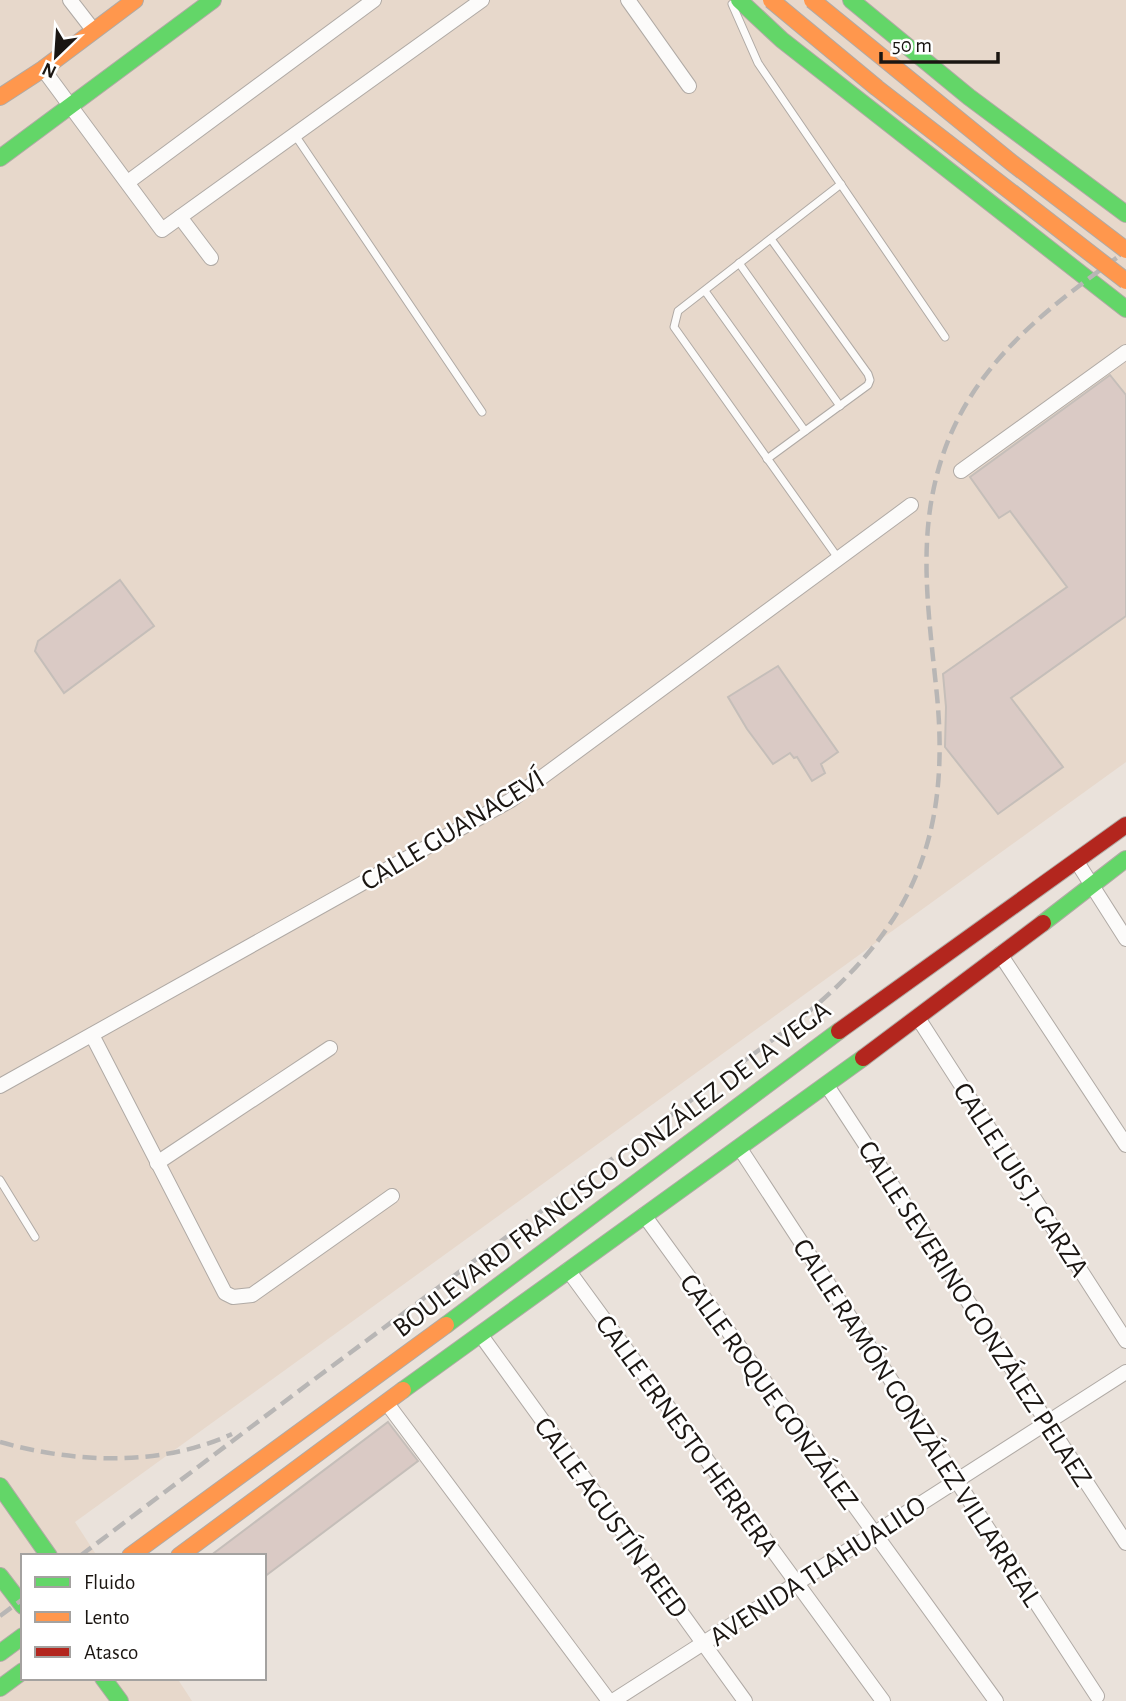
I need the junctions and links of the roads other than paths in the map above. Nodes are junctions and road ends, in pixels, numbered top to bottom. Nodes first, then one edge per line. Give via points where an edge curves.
1 (70, 0) edge
2 (135, 0) edge
3 (212, 0) edge
4 (374, 0) edge
5 (482, 0) edge
6 (628, 0) edge
7 (730, 0) edge
8 (739, 0) edge
9 (771, 0) edge
10 (812, 0) edge
11 (851, 0) edge
12 (94, 31) junction
13 (43, 69) junction
14 (689, 86) dead end
15 (0, 97) edge
16 (71, 104) junction
17 (295, 135) junction
18 (0, 158) edge
19 (128, 182) junction
20 (841, 184) junction
21 (1092, 189) junction
22 (1126, 214) edge
23 (180, 217) junction
24 (771, 239) junction
25 (1048, 249) junction
26 (1126, 250) edge
27 (211, 258) dead end
28 (739, 263) junction
29 (1126, 281) edge
30 (705, 291) junction
31 (1126, 309) edge
32 (945, 337) dead end
33 (1126, 352) edge
34 (840, 406) junction
35 (482, 412) dead end
36 (805, 431) junction
37 (767, 459) junction
38 (961, 471) dead end
39 (911, 505) dead end
40 (838, 559) junction
41 (1126, 825) edge
42 (1126, 859) edge
43 (1077, 862) junction
44 (1091, 884) junction
45 (1126, 939) edge
46 (1000, 954) junction
47 (918, 1018) junction
48 (92, 1035) junction
49 (330, 1048) dead end
50 (826, 1084) junction
51 (0, 1086) edge
52 (1126, 1145) edge
53 (739, 1147) junction
54 (157, 1163) junction
55 (0, 1180) edge
56 (391, 1196) dead end
57 (644, 1215) junction
58 (34, 1237) dead end
59 (568, 1270) junction
60 (480, 1334) junction
61 (1126, 1341) edge
62 (1126, 1372) edge
63 (386, 1402) junction
64 (1047, 1422) junction
65 (956, 1480) junction
66 (0, 1486) edge
67 (874, 1534) junction
68 (1126, 1543) edge
69 (48, 1554) edge
70 (133, 1554) edge
71 (181, 1554) edge
72 (0, 1576) edge
73 (797, 1583) junction
74 (21, 1603) edge
75 (21, 1637) edge
76 (703, 1643) junction
77 (0, 1653) edge
78 (21, 1672) edge
79 (104, 1680) edge
80 (0, 1688) edge
81 (1097, 1696) dead end
82 (120, 1701) edge
83 (611, 1701) edge
84 (745, 1701) edge
85 (883, 1701) edge
86 (996, 1701) edge

1 - 12 street
2 - 12 main road
3 - 16 main road
4 - 19 street
5 - 17 street
6 - 14 street
7 - 20 lane via 758,63
8 - 25 main road via 782,40
9 - 29 main road, bridge
10 - 26 main road, bridge
11 - 21 main road via 969,97
12 - 13 main road
13 - 15 main road
13 - 16 street
16 - 18 main road
16 - 19 street
17 - 23 street
17 - 35 lane
19 - 23 street via 162,230
20 - 24 lane
20 - 32 lane
21 - 22 main road
21 - 25 main road via 1080,225
23 - 27 street
24 - 28 lane
24 - 34 lane via 869,374 868,385
25 - 31 main road
28 - 30 lane
28 - 34 lane
30 - 36 lane
30 - 37 lane via 678,311 676,332
33 - 38 street
34 - 36 lane
36 - 37 lane
37 - 40 lane
39 - 40 street, CALLE GUANACEVÍ
40 - 48 street, CALLE GUANACEVÍ via 511,800
41 - 43 main road, BOULEVARD FRANCISCO GONZÁLEZ DE LA VEGA
42 - 44 main road, BOULEVARD FRANCISCO GONZÁLEZ DE LA VEGA
43 - 44 street
43 - 70 main road, BOULEVARD FRANCISCO GONZÁLEZ DE LA VEGA via 886,996
44 - 45 street
44 - 46 main road, BOULEVARD FRANCISCO GONZÁLEZ DE LA VEGA
46 - 47 main road, BOULEVARD FRANCISCO GONZÁLEZ DE LA VEGA
46 - 52 street
47 - 50 main road, BOULEVARD FRANCISCO GONZÁLEZ DE LA VEGA
47 - 61 street, CALLE LUIS J. GARZA
48 - 51 street, CALLE GUANACEVÍ
48 - 54 street
49 - 54 street
50 - 53 main road, BOULEVARD FRANCISCO GONZÁLEZ DE LA VEGA
50 - 64 street, CALLE SEVERINO GONZÁLEZ PELAEZ
53 - 57 main road, BOULEVARD FRANCISCO GONZÁLEZ DE LA VEGA
53 - 65 street, CALLE RAMÓN GONZÁLEZ VILLARREAL
54 - 56 street via 225,1293 233,1297 252,1295
55 - 58 lane
57 - 59 main road, BOULEVARD FRANCISCO GONZÁLEZ DE LA VEGA
57 - 67 street, CALLE ROQUE GONZÁLEZ
59 - 60 main road, BOULEVARD FRANCISCO GONZÁLEZ DE LA VEGA
59 - 73 street, CALLE ERNESTO HERRERA
60 - 63 main road, BOULEVARD FRANCISCO GONZÁLEZ DE LA VEGA
60 - 76 street, CALLE AGUSTÍN REED
62 - 64 street, AVENIDA TLAHUALILO
63 - 71 main road, BOULEVARD FRANCISCO GONZÁLEZ DE LA VEGA
63 - 83 street
64 - 65 street, AVENIDA TLAHUALILO
64 - 68 street, CALLE SEVERINO GONZÁLEZ PELAEZ
65 - 67 street, AVENIDA TLAHUALILO
65 - 81 street, CALLE RAMÓN GONZÁLEZ VILLARREAL
66 - 69 main road
67 - 73 street, AVENIDA TLAHUALILO
67 - 86 street, CALLE ROQUE GONZÁLEZ
72 - 74 main road
73 - 76 street, AVENIDA TLAHUALILO
73 - 85 street, CALLE ERNESTO HERRERA
75 - 77 main road
76 - 83 street, AVENIDA TLAHUALILO
76 - 84 street, CALLE AGUSTÍN REED
78 - 80 main road
79 - 82 main road

